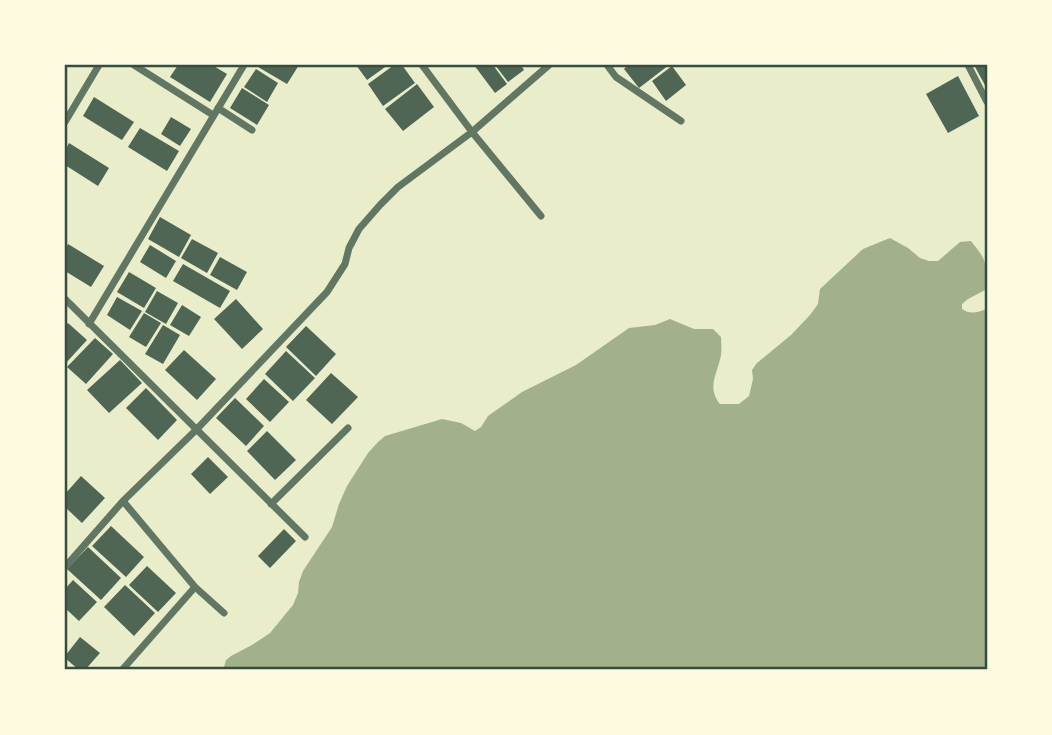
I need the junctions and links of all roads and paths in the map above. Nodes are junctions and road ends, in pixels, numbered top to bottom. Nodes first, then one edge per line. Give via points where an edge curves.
1 (99, 65) edge
2 (134, 65) edge
3 (244, 65) edge
4 (422, 65) edge
5 (549, 65) edge
6 (607, 65) edge
7 (968, 65) edge
8 (987, 102) edge
9 (215, 111) junction
10 (681, 121) dead end
11 (65, 122) edge
12 (253, 130) dead end
13 (472, 132) junction
14 (541, 216) dead end
15 (65, 299) edge
16 (89, 324) junction
17 (348, 428) dead end
18 (197, 430) junction
19 (123, 501) junction
20 (271, 504) junction
21 (305, 537) dead end
22 (65, 567) edge
23 (195, 587) junction
24 (224, 613) dead end
25 (122, 670) edge

1 - 11 street
2 - 9 street
3 - 9 street
4 - 13 street
5 - 13 street
6 - 10 street via 616,77
7 - 8 street
9 - 12 street
9 - 16 street
13 - 14 street
13 - 18 street via 380,205 359,229 327,292
15 - 16 street
16 - 18 street
17 - 20 street
18 - 19 street
18 - 20 street
19 - 22 street
19 - 23 street
20 - 21 street
23 - 24 street
23 - 25 street

